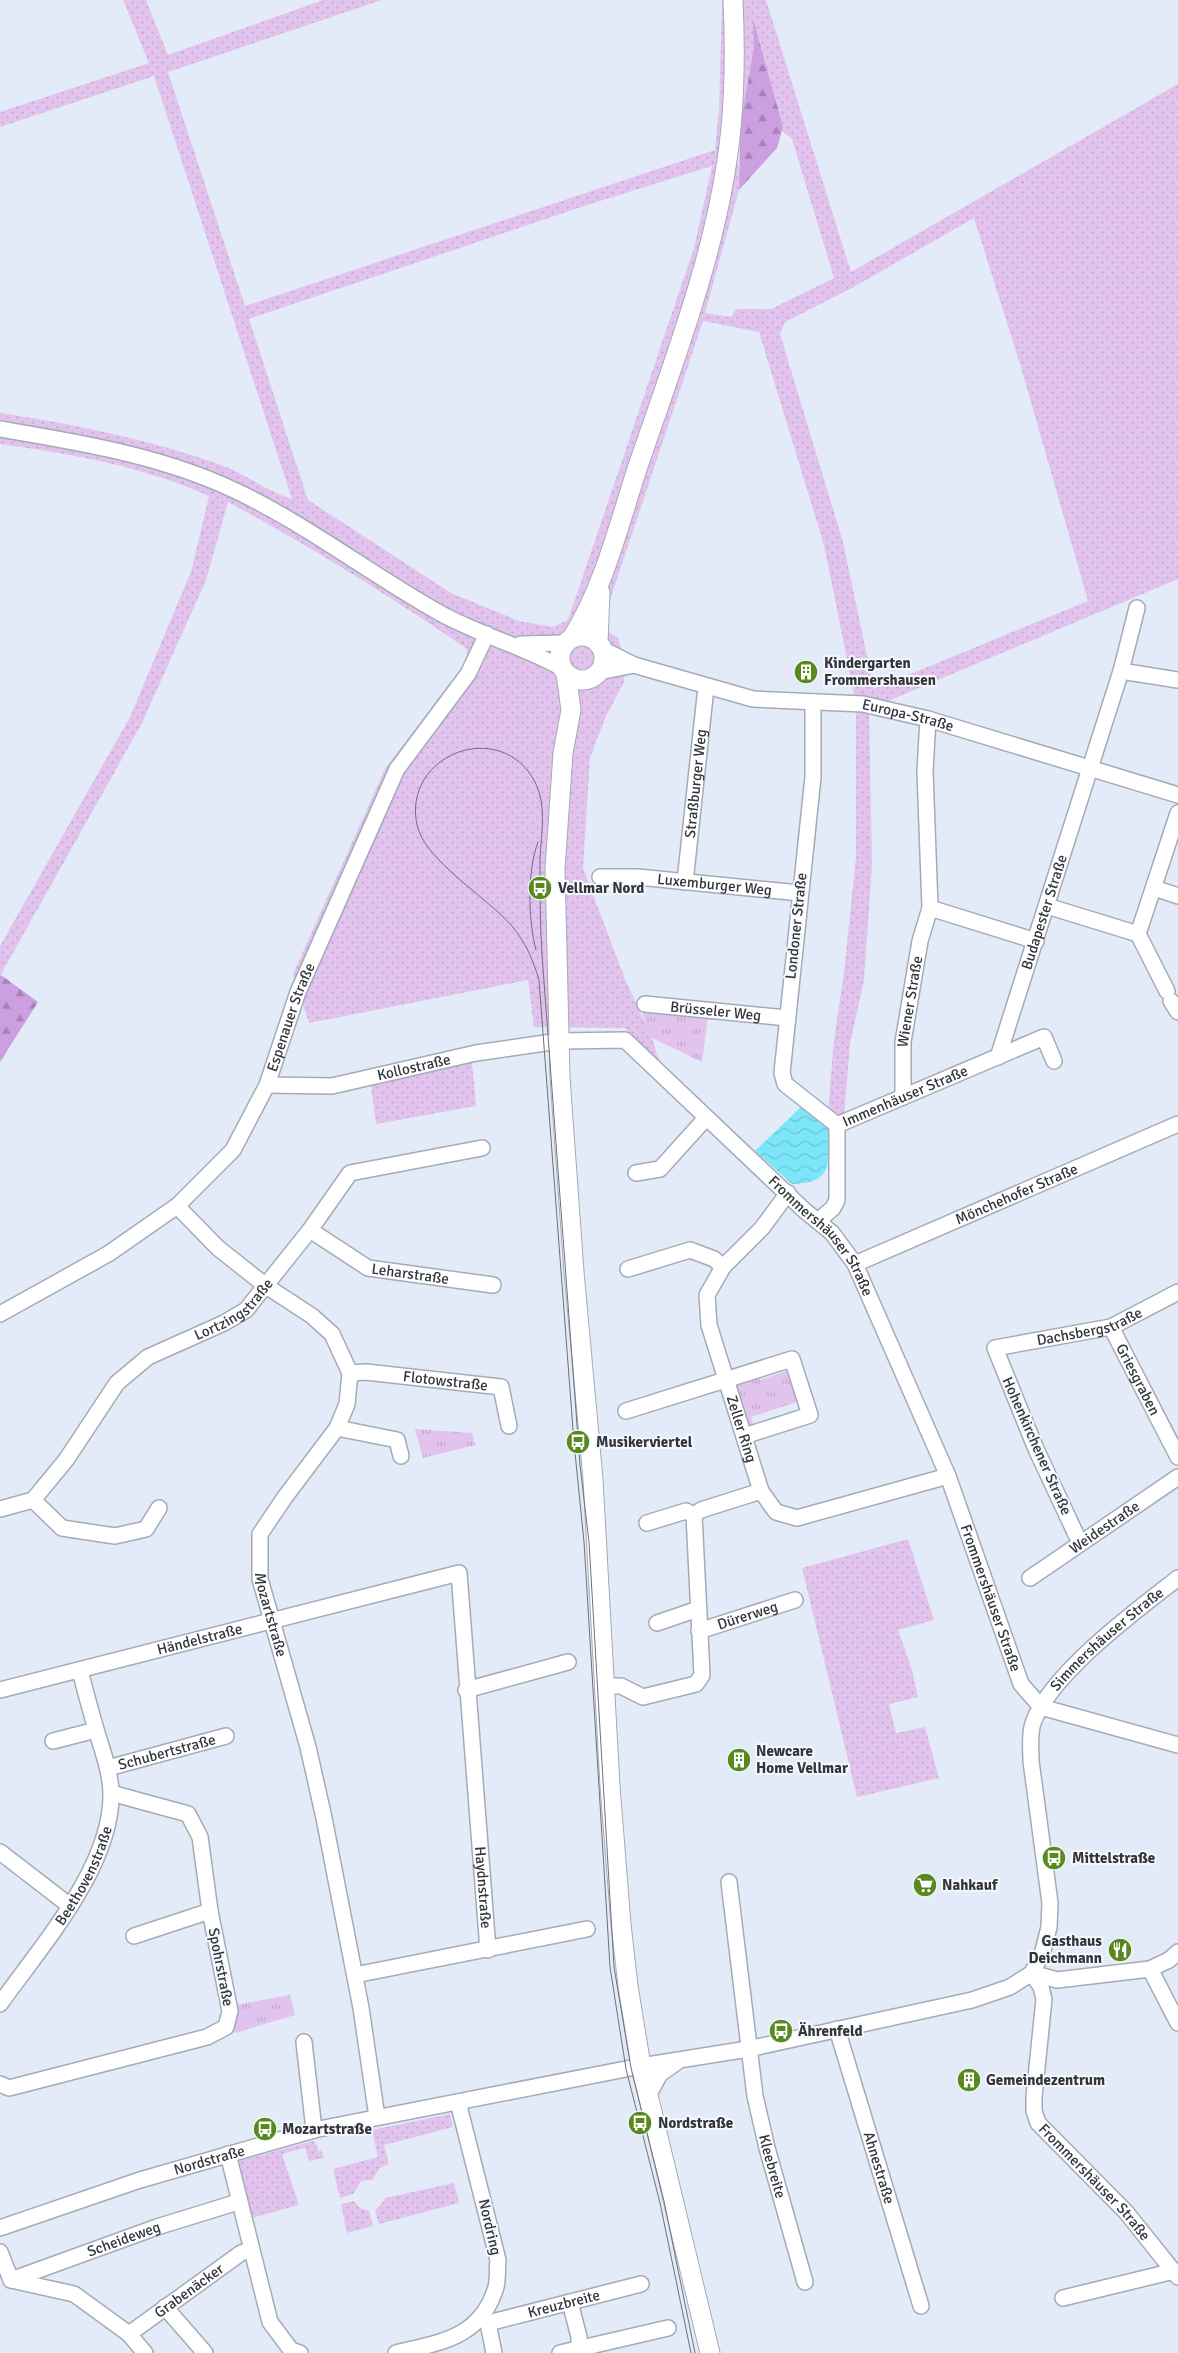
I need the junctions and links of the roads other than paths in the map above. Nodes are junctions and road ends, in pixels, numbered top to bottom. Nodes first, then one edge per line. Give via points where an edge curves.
1 (734, 0) edge
2 (0, 429) edge
3 (602, 576) junction
4 (1137, 608) dead end
5 (487, 634) junction
6 (569, 640) junction
7 (512, 643) junction
8 (600, 646) junction
9 (634, 665) junction
10 (564, 670) junction
11 (1121, 671) junction
12 (595, 675) junction
13 (1178, 680) edge
14 (706, 686) junction
15 (813, 702) junction
16 (571, 710) junction
17 (928, 719) junction
18 (1090, 768) junction
19 (1178, 795) edge
20 (1178, 813) edge
21 (600, 877) dead end
22 (685, 882) junction
23 (1154, 888) junction
24 (800, 893) junction
25 (1178, 896) edge
26 (1046, 906) junction
27 (930, 908) junction
28 (1138, 934) junction
29 (1036, 941) junction
30 (1172, 1001) edge
31 (645, 1004) dead end
32 (787, 1018) junction
33 (559, 1041) junction
34 (998, 1057) junction
35 (1054, 1060) dead end
36 (267, 1085) junction
37 (903, 1097) junction
38 (706, 1118) junction
39 (1178, 1124) edge
40 (837, 1125) junction
41 (482, 1148) dead end
42 (636, 1173) dead end
43 (788, 1193) junction
44 (177, 1206) junction
45 (818, 1221) junction
46 (310, 1230) junction
47 (855, 1264) junction
48 (723, 1267) junction
49 (628, 1269) dead end
50 (493, 1285) dead end
51 (266, 1286) junction
52 (1178, 1292) edge
53 (0, 1314) edge
54 (1111, 1327) junction
55 (995, 1348) joint
56 (350, 1373) junction
57 (726, 1380) junction
58 (626, 1411) dead end
59 (509, 1426) dead end
60 (337, 1428) junction
61 (744, 1436) junction
62 (401, 1456) dead end
63 (1178, 1457) edge
64 (948, 1476) junction
65 (1178, 1477) edge
66 (761, 1491) junction
67 (33, 1500) junction
68 (159, 1508) dead end
69 (0, 1509) edge
70 (694, 1515) junction
71 (647, 1523) dead end
72 (1080, 1543) junction
73 (459, 1573) joint
74 (1030, 1578) dead end
75 (1178, 1578) edge
76 (795, 1600) dead end
77 (698, 1609) junction
78 (270, 1621) junction
79 (657, 1623) dead end
80 (700, 1631) junction
81 (568, 1662) dead end
82 (80, 1670) junction
83 (605, 1686) junction
84 (0, 1690) edge
85 (466, 1690) junction
86 (1046, 1709) junction
87 (96, 1730) junction
88 (226, 1736) dead end
89 (53, 1741) dead end
90 (1178, 1745) edge
91 (108, 1768) junction
92 (111, 1793) junction
93 (0, 1852) edge
94 (729, 1882) dead end
95 (70, 1906) junction
96 (210, 1911) junction
97 (587, 1929) dead end
98 (134, 1936) dead end
99 (488, 1950) junction
100 (1178, 1952) edge
101 (1150, 1969) junction
102 (1032, 1974) junction
103 (355, 1975) junction
104 (0, 2004) edge
105 (1178, 2023) edge
106 (837, 2029) junction
107 (304, 2042) dead end
108 (748, 2049) junction
109 (680, 2060) junction
110 (641, 2066) junction
111 (0, 2084) edge
112 (648, 2096) junction
113 (458, 2102) junction
114 (377, 2117) junction
115 (314, 2130) junction
116 (228, 2154) junction
117 (238, 2202) junction
118 (0, 2228) edge
119 (250, 2250) junction
120 (0, 2252) edge
121 (1176, 2274) edge
122 (11, 2280) junction
123 (804, 2282) dead end
124 (641, 2284) dead end
125 (1063, 2298) dead end
126 (570, 2302) junction
127 (921, 2306) dead end
128 (165, 2307) junction
129 (485, 2321) junction
130 (668, 2328) dead end
131 (129, 2334) junction
132 (579, 2348) junction
133 (710, 2352) edge
134 (145, 2353) edge
135 (205, 2353) edge
136 (300, 2353) edge
137 (396, 2353) edge
138 (494, 2353) edge
139 (560, 2353) edge

1 - 3 main road via 735,70 731,130 719,205 693,304
2 - 5 street via 80,442 153,460 223,485 294,521 439,613
3 - 6 main road via 583,621
3 - 8 main road
4 - 11 street, Budapester Straße
5 - 7 street
5 - 36 street, Espenauer Straße via 468,674 396,770 298,992
6 - 7 street via 546,645
6 - 8 main road via 586,636
6 - 10 main road via 560,655
7 - 10 street
8 - 9 street, Europa-Straße
8 - 12 main road via 604,662
9 - 12 street, Europa-Straße
9 - 14 street, Europa-Straße
10 - 12 main road via 577,680
10 - 16 main road
11 - 13 street
11 - 18 street, Budapester Straße
12 - 16 main road
14 - 15 street, Europa-Straße via 753,699
14 - 22 street, Straßburger Weg
15 - 17 street, Europa-Straße via 863,704
15 - 24 street, Londoner Straße via 813,777
16 - 33 main road via 563,753 556,840
17 - 18 street, Europa-Straße
17 - 27 street, Wiener Straße via 925,771
18 - 19 street, Europa-Straße
18 - 26 street, Budapester Straße
20 - 23 street
21 - 22 street, Luxemburger Weg
22 - 24 street, Luxemburger Weg
23 - 25 street
23 - 28 street
24 - 32 street, Londoner Straße
26 - 28 street
26 - 29 street, Budapester Straße
27 - 29 street
27 - 37 street, Wiener Straße via 920,941 903,1042
28 - 30 street
29 - 34 street, Budapester Straße
31 - 32 street, Brüsseler Weg
32 - 40 street, Londoner Straße via 782,1073 785,1084
33 - 36 street, Kollostraße via 476,1053 332,1086
33 - 38 street, Frommershäuser Straße via 625,1040
33 - 83 main road
34 - 35 street, Immenhäuser Straße via 1044,1037
34 - 37 street, Immenhäuser Straße
36 - 44 street, Espenauer Straße via 233,1150
37 - 40 street, Immenhäuser Straße
38 - 42 street via 660,1169
38 - 43 street, Frommershäuser Straße
39 - 47 street, Mönchehofer Straße
40 - 45 street, Immenhäuser Straße via 837,1200
41 - 46 street, Lortzingstraße via 350,1173
43 - 45 street, Frommershäuser Straße
43 - 48 street, Zeller Ring via 762,1228
44 - 51 street via 218,1248
44 - 53 street, Espenauer Straße via 108,1254
45 - 47 street, Frommershäuser Straße via 846,1248
46 - 50 street, Leharstraße via 368,1268
46 - 51 street, Lortzingstraße
47 - 64 street, Frommershäuser Straße
48 - 49 street via 714,1259 690,1250
48 - 57 street, Zeller Ring via 707,1295 709,1325
51 - 56 street via 312,1316 332,1334
51 - 67 street, Lortzingstraße via 246,1310 148,1357 117,1383 66,1460
52 - 54 street, Dachsbergstraße
54 - 55 street, Dachsbergstraße
54 - 63 street, Griesgraben
55 - 72 street, Hohenkirchener Straße via 1036,1449
56 - 59 street, Flotowstraße via 501,1387
56 - 60 street, Mozartstraße via 347,1404
57 - 58 street
57 - 61 street, Zeller Ring
57 - 61 street via 792,1359 810,1415
60 - 62 street via 397,1440
60 - 78 street, Mozartstraße via 260,1534 260,1579
61 - 66 street, Zeller Ring
64 - 66 street, Zeller Ring via 798,1518 776,1512
64 - 86 street, Frommershäuser Straße via 1021,1684
65 - 72 street, Weidestraße
66 - 70 street
67 - 68 street via 62,1528 115,1536 146,1529
67 - 69 street
70 - 71 street via 686,1510
70 - 77 street
72 - 74 street, Weidestraße
73 - 78 street, Händelstraße
73 - 85 street, Haydnstraße
75 - 86 street, Simmershäuser Straße via 1086,1655 1061,1681
76 - 80 street, Dürerweg
77 - 79 street
77 - 80 street
78 - 82 street, Händelstraße
78 - 103 street, Mozartstraße via 308,1747
80 - 83 street via 702,1675 696,1684 643,1697 621,1686
81 - 85 street
82 - 84 street, Händelstraße
82 - 87 street, Beethovenstraße
83 - 110 main road via 621,1924
85 - 99 street, Haydnstraße
86 - 90 street
86 - 102 street via 1033,1724 1031,1751 1050,1902 1049,1927 1043,1951
87 - 89 street
87 - 91 street, Beethovenstraße
88 - 91 street, Schubertstraße
91 - 92 street, Beethovenstraße
92 - 95 street, Beethovenstraße via 104,1836 90,1873
92 - 96 street, Spohrstraße via 188,1814 200,1837
93 - 95 street
94 - 108 street
95 - 104 street, Beethovenstraße
96 - 98 street
96 - 111 street, Spohrstraße via 230,2010 226,2027 208,2037 9,2088
97 - 99 street
99 - 103 street, Haydnstraße
100 - 101 street
101 - 102 street via 1057,1980
101 - 105 street
102 - 106 street, Nordstraße via 1010,1987 972,2000
102 - 121 street, Frommershäuser Straße via 1044,1999 1034,2097 1038,2123 1126,2212
103 - 114 street, Mozartstraße
106 - 108 street, Nordstraße
106 - 127 street, Ahnestraße
107 - 115 street
108 - 109 street, Nordstraße
108 - 123 street, Kleebreite via 767,2148
109 - 110 street, Nordstraße
109 - 112 street via 660,2074
110 - 112 main road
110 - 113 street, Nordstraße
112 - 133 main road
113 - 114 street, Nordstraße
113 - 129 street, Nordring via 498,2260 496,2287
114 - 115 street, Nordstraße
115 - 116 street, Nordstraße
116 - 117 street
116 - 118 street, Nordstraße
117 - 119 street
117 - 122 street, Scheideweg via 157,2227
119 - 128 street, Grabenäcker
119 - 136 street via 270,2322 292,2350
120 - 122 street
121 - 125 street, Frommershäuser Straße
122 - 131 street via 74,2294
124 - 126 street, Kreuzbreite
126 - 129 street, Kreuzbreite
126 - 132 street
128 - 131 street, Grabenäcker
128 - 135 street
129 - 137 street, Nordring via 443,2342
129 - 138 street
130 - 132 street
131 - 134 street
132 - 139 street

